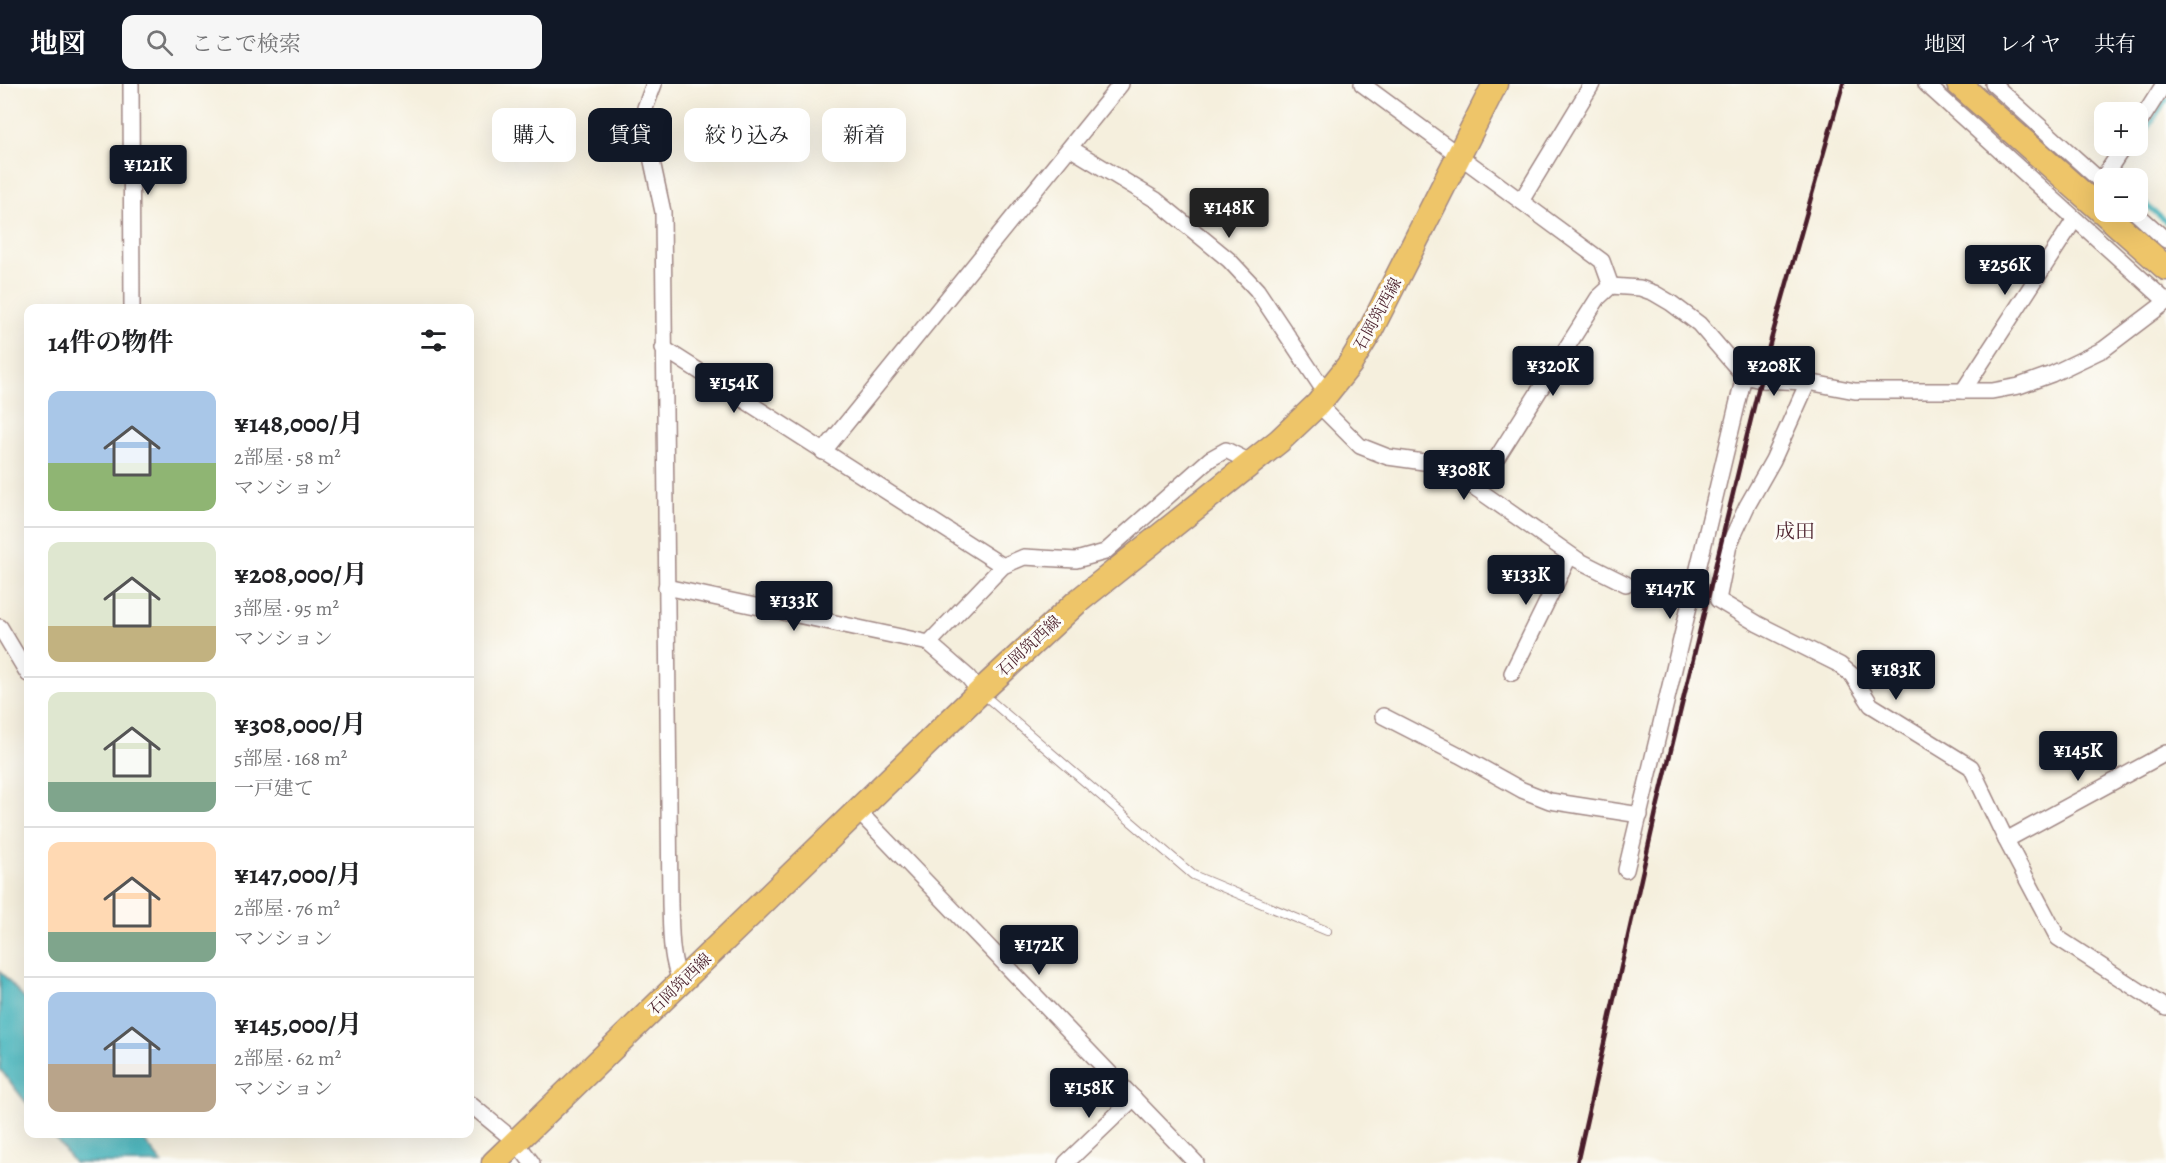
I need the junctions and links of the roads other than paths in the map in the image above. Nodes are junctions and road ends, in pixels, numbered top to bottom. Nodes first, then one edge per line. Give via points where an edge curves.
1 (130, 84) edge
2 (654, 84) edge
3 (1120, 84) edge
4 (1362, 84) edge
5 (1495, 84) edge
6 (1592, 84) edge
7 (1926, 84) edge
8 (1959, 84) edge
9 (1994, 84) edge
10 (2164, 84) edge
11 (2148, 109) edge
12 (1070, 148) junction
13 (1458, 157) junction
14 (2094, 175) edge
15 (1521, 201) junction
16 (2075, 219) junction
17 (2146, 222) edge
18 (2166, 240) edge
19 (2166, 268) edge
20 (1611, 285) junction
21 (2166, 301) edge
22 (132, 304) edge
23 (663, 348) junction
24 (1744, 376) junction
25 (1808, 382) junction
26 (1963, 391) junction
27 (1323, 400) junction
28 (823, 452) junction
29 (1252, 463) junction
30 (1477, 489) junction
31 (1570, 555) junction
32 (1003, 566) junction
33 (1626, 585) dead end
34 (666, 587) junction
35 (0, 627) edge
36 (929, 643) junction
37 (24, 667) edge
38 (1512, 673) dead end
39 (980, 692) junction
40 (1383, 716) dead end
41 (2166, 753) edge
42 (858, 811) junction
43 (1640, 815) junction
44 (2006, 840) junction
45 (1626, 870) dead end
46 (1327, 931) dead end
47 (681, 983) junction
48 (2166, 1008) edge
49 (1134, 1098) junction
50 (474, 1107) edge
51 (516, 1142) junction
52 (494, 1163) edge
53 (532, 1163) edge
54 (1066, 1163) edge
55 (1196, 1163) edge

1 - 22 street
2 - 23 street via 645,108 645,129 663,212
3 - 12 street
4 - 13 street
5 - 13 main road, 石岡筑西線
6 - 15 street
7 - 16 street
8 - 19 main road
9 - 14 street
10 - 11 street
12 - 27 street via 1155,200 1228,260 1257,290
12 - 28 street
13 - 15 street
13 - 27 main road, 石岡筑西線 via 1370,331
15 - 20 street via 1602,261
16 - 21 street
16 - 26 street
17 - 18 street
20 - 24 street via 1640,288 1671,303 1699,324
20 - 30 street via 1598,298
21 - 26 street via 2104,349 2052,374 2019,386
23 - 28 street
23 - 34 street
24 - 25 street
24 - 43 street
25 - 26 street via 1855,391
25 - 44 street via 1730,545 1718,600 1840,665 1871,705 1971,767
27 - 29 main road, 石岡筑西線
27 - 30 street via 1360,446 1388,457 1431,463
28 - 32 street
29 - 32 street via 1226,450 1210,459 1105,552 1076,560 1024,557
29 - 39 main road, 石岡筑西線 via 1077,602
30 - 31 street
31 - 33 street
31 - 38 street
32 - 36 street
34 - 36 street
34 - 47 street via 670,904 672,952
35 - 37 street
36 - 39 street
39 - 42 main road, 石岡筑西線
39 - 46 lane via 1194,874
40 - 43 street via 1550,801
41 - 44 street
42 - 47 main road, 石岡筑西線
42 - 49 street
43 - 45 street
44 - 48 street via 2058,938
47 - 51 main road, 石岡筑西線
49 - 54 street
49 - 55 street
50 - 51 street
51 - 52 main road, 石岡筑西線
51 - 53 street

